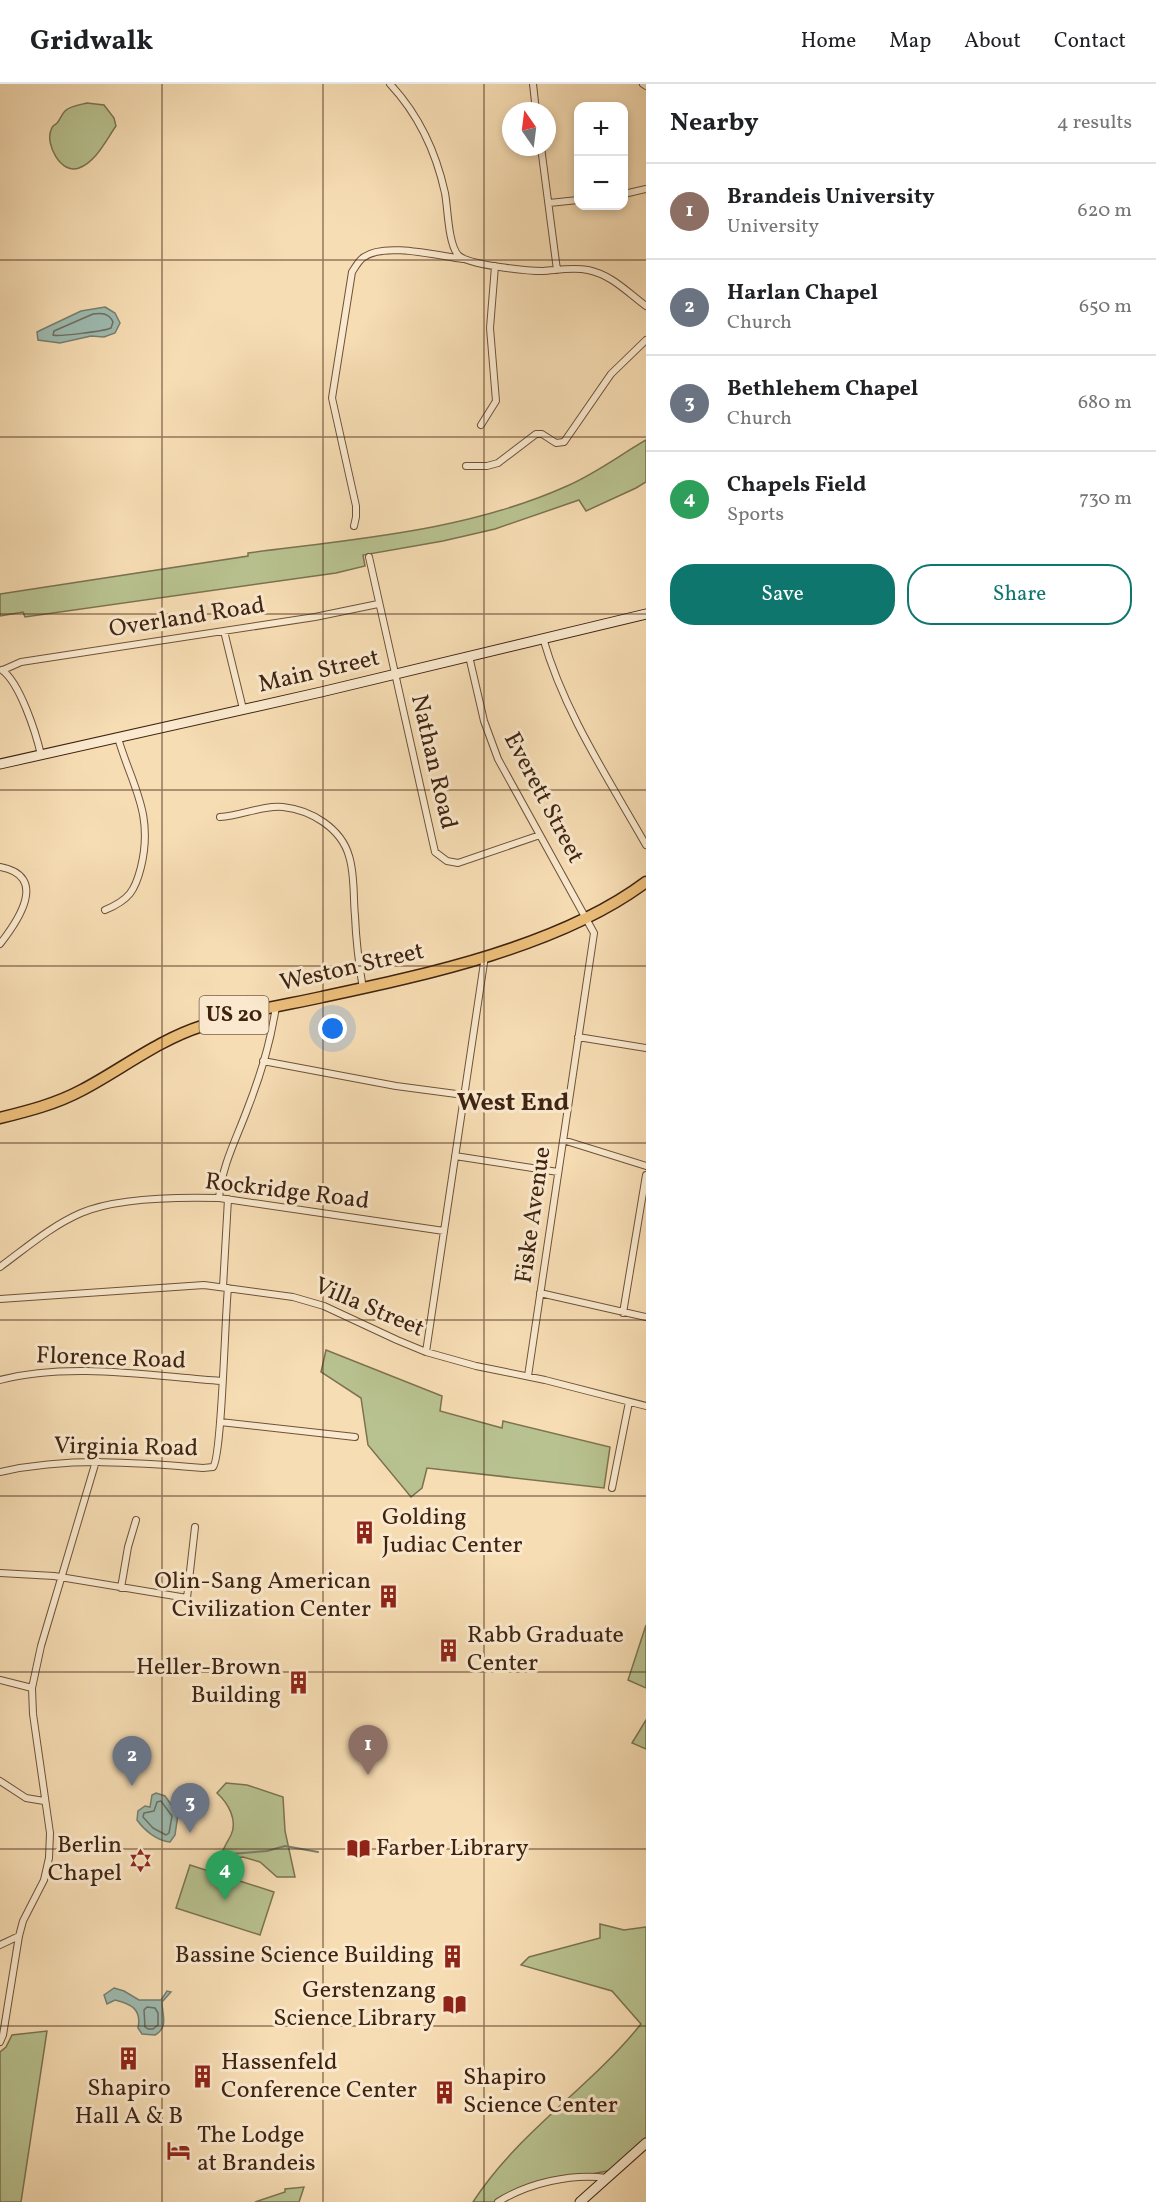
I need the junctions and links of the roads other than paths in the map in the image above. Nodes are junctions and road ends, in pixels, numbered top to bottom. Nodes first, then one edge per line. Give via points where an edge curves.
1 (390, 84) edge
2 (533, 84) edge
3 (535, 102) edge
4 (542, 156) edge
5 (646, 189) edge
6 (628, 193) edge
7 (574, 200) edge
8 (549, 203) junction
9 (464, 259) junction
10 (495, 266) junction
11 (557, 270) junction
12 (646, 306) edge
13 (646, 340) edge
14 (481, 425) dead end
15 (466, 466) dead end
16 (354, 526) dead end
17 (369, 557) dead end
18 (378, 604) junction
19 (646, 614) edge
20 (224, 631) junction
21 (543, 638) junction
22 (469, 656) junction
23 (1, 669) edge
24 (394, 674) junction
25 (243, 710) junction
26 (118, 738) junction
27 (41, 755) junction
28 (0, 764) edge
29 (220, 817) dead end
30 (540, 835) junction
31 (646, 845) edge
32 (0, 867) edge
33 (646, 882) edge
34 (105, 910) dead end
35 (587, 918) junction
36 (0, 944) edge
37 (485, 956) junction
38 (363, 988) junction
39 (276, 1006) junction
40 (578, 1037) junction
41 (646, 1048) edge
42 (263, 1060) junction
43 (464, 1095) junction
44 (0, 1118) edge
45 (563, 1140) junction
46 (455, 1156) junction
47 (646, 1166) edge
48 (558, 1172) junction
49 (646, 1175) edge
50 (219, 1198) junction
51 (228, 1199) junction
52 (444, 1231) junction
53 (0, 1267) edge
54 (225, 1287) junction
55 (540, 1293) junction
56 (0, 1299) edge
57 (622, 1313) junction
58 (646, 1317) edge
59 (426, 1352) junction
60 (528, 1376) junction
61 (0, 1380) edge
62 (221, 1381) junction
63 (629, 1402) junction
64 (646, 1406) edge
65 (220, 1422) junction
66 (355, 1437) dead end
67 (96, 1461) junction
68 (0, 1472) edge
69 (612, 1488) dead end
70 (135, 1520) dead end
71 (195, 1527) dead end
72 (0, 1573) edge
73 (62, 1577) junction
74 (121, 1588) junction
75 (0, 1680) edge
76 (32, 1688) junction
77 (0, 1781) edge
78 (44, 1801) junction
79 (19, 1936) junction
80 (0, 1944) edge
81 (0, 2042) edge
82 (646, 2143) edge
83 (607, 2178) junction
84 (498, 2202) edge
85 (580, 2202) edge

1 - 9 street via 413,112 429,142 445,195 452,242
2 - 3 street
4 - 8 street
5 - 6 street
7 - 8 street
8 - 11 street
9 - 10 street
9 - 16 street via 399,250 377,251 362,258 352,272 332,398 356,506
10 - 11 street
10 - 14 street via 490,328 495,401
11 - 12 street via 601,274
13 - 15 street via 611,374 564,442 556,443 536,434 498,463
17 - 18 street
18 - 20 street, Overland Road
18 - 24 street
19 - 21 main road, Main Street
20 - 23 street, Overland Road via 21,662
20 - 25 street
21 - 22 main road, Main Street
21 - 31 street via 567,704
22 - 24 main road, Main Street
22 - 30 street, Everett Street via 492,745
23 - 27 street via 18,692
24 - 25 main road, Main Street
24 - 30 street, Nathan Road via 433,844 440,857 458,863
25 - 26 main road, Main Street
26 - 27 main road, Main Street
26 - 34 street via 142,805 145,845 133,890 123,902
27 - 28 main road, Main Street
29 - 38 street via 281,807 313,816 334,831 346,847 351,866
30 - 35 street, Everett Street
32 - 36 street via 20,876 27,894 23,909
33 - 35 main road, Weston Street / US 20
35 - 37 main road, Weston Street / US 20
35 - 40 street, Fiske Avenue via 594,936
37 - 38 main road, Weston Street / US 20
37 - 43 street
38 - 39 main road, Weston Street / US 20
39 - 42 street
39 - 44 main road, Weston Street / US 20 via 190,1030 76,1093
40 - 41 street
40 - 45 street, Fiske Avenue
42 - 43 street
42 - 50 street via 225,1164
43 - 46 street
45 - 47 street
45 - 48 street, Fiske Avenue
46 - 48 street
46 - 52 street
48 - 55 street, Fiske Avenue
49 - 57 street
50 - 51 street, Rockridge Road
50 - 53 street, Rockridge Road via 128,1202 94,1208 59,1225
51 - 52 street, Rockridge Road
51 - 54 street
52 - 59 street
54 - 56 street, Villa Street via 198,1285
54 - 59 street, Villa Street via 316,1303
54 - 62 street
55 - 57 street
55 - 60 street, Fiske Avenue
57 - 58 street
59 - 60 street, Villa Street
60 - 63 street, Villa Street
61 - 62 street, Florence Road via 64,1371
62 - 65 street
63 - 64 street, Villa Street
63 - 69 street
65 - 66 street
65 - 67 street, Virginia Road via 215,1465 203,1468
67 - 68 street, Virginia Road
67 - 73 street
70 - 74 street
71 - 74 street via 187,1598
72 - 73 street
73 - 74 street
73 - 76 street
75 - 76 street
76 - 78 street
77 - 78 street via 26,1798
78 - 79 street via 50,1833 49,1858 42,1886
79 - 80 street
79 - 81 street
82 - 83 main road
83 - 84 street via 549,2182
83 - 85 main road

